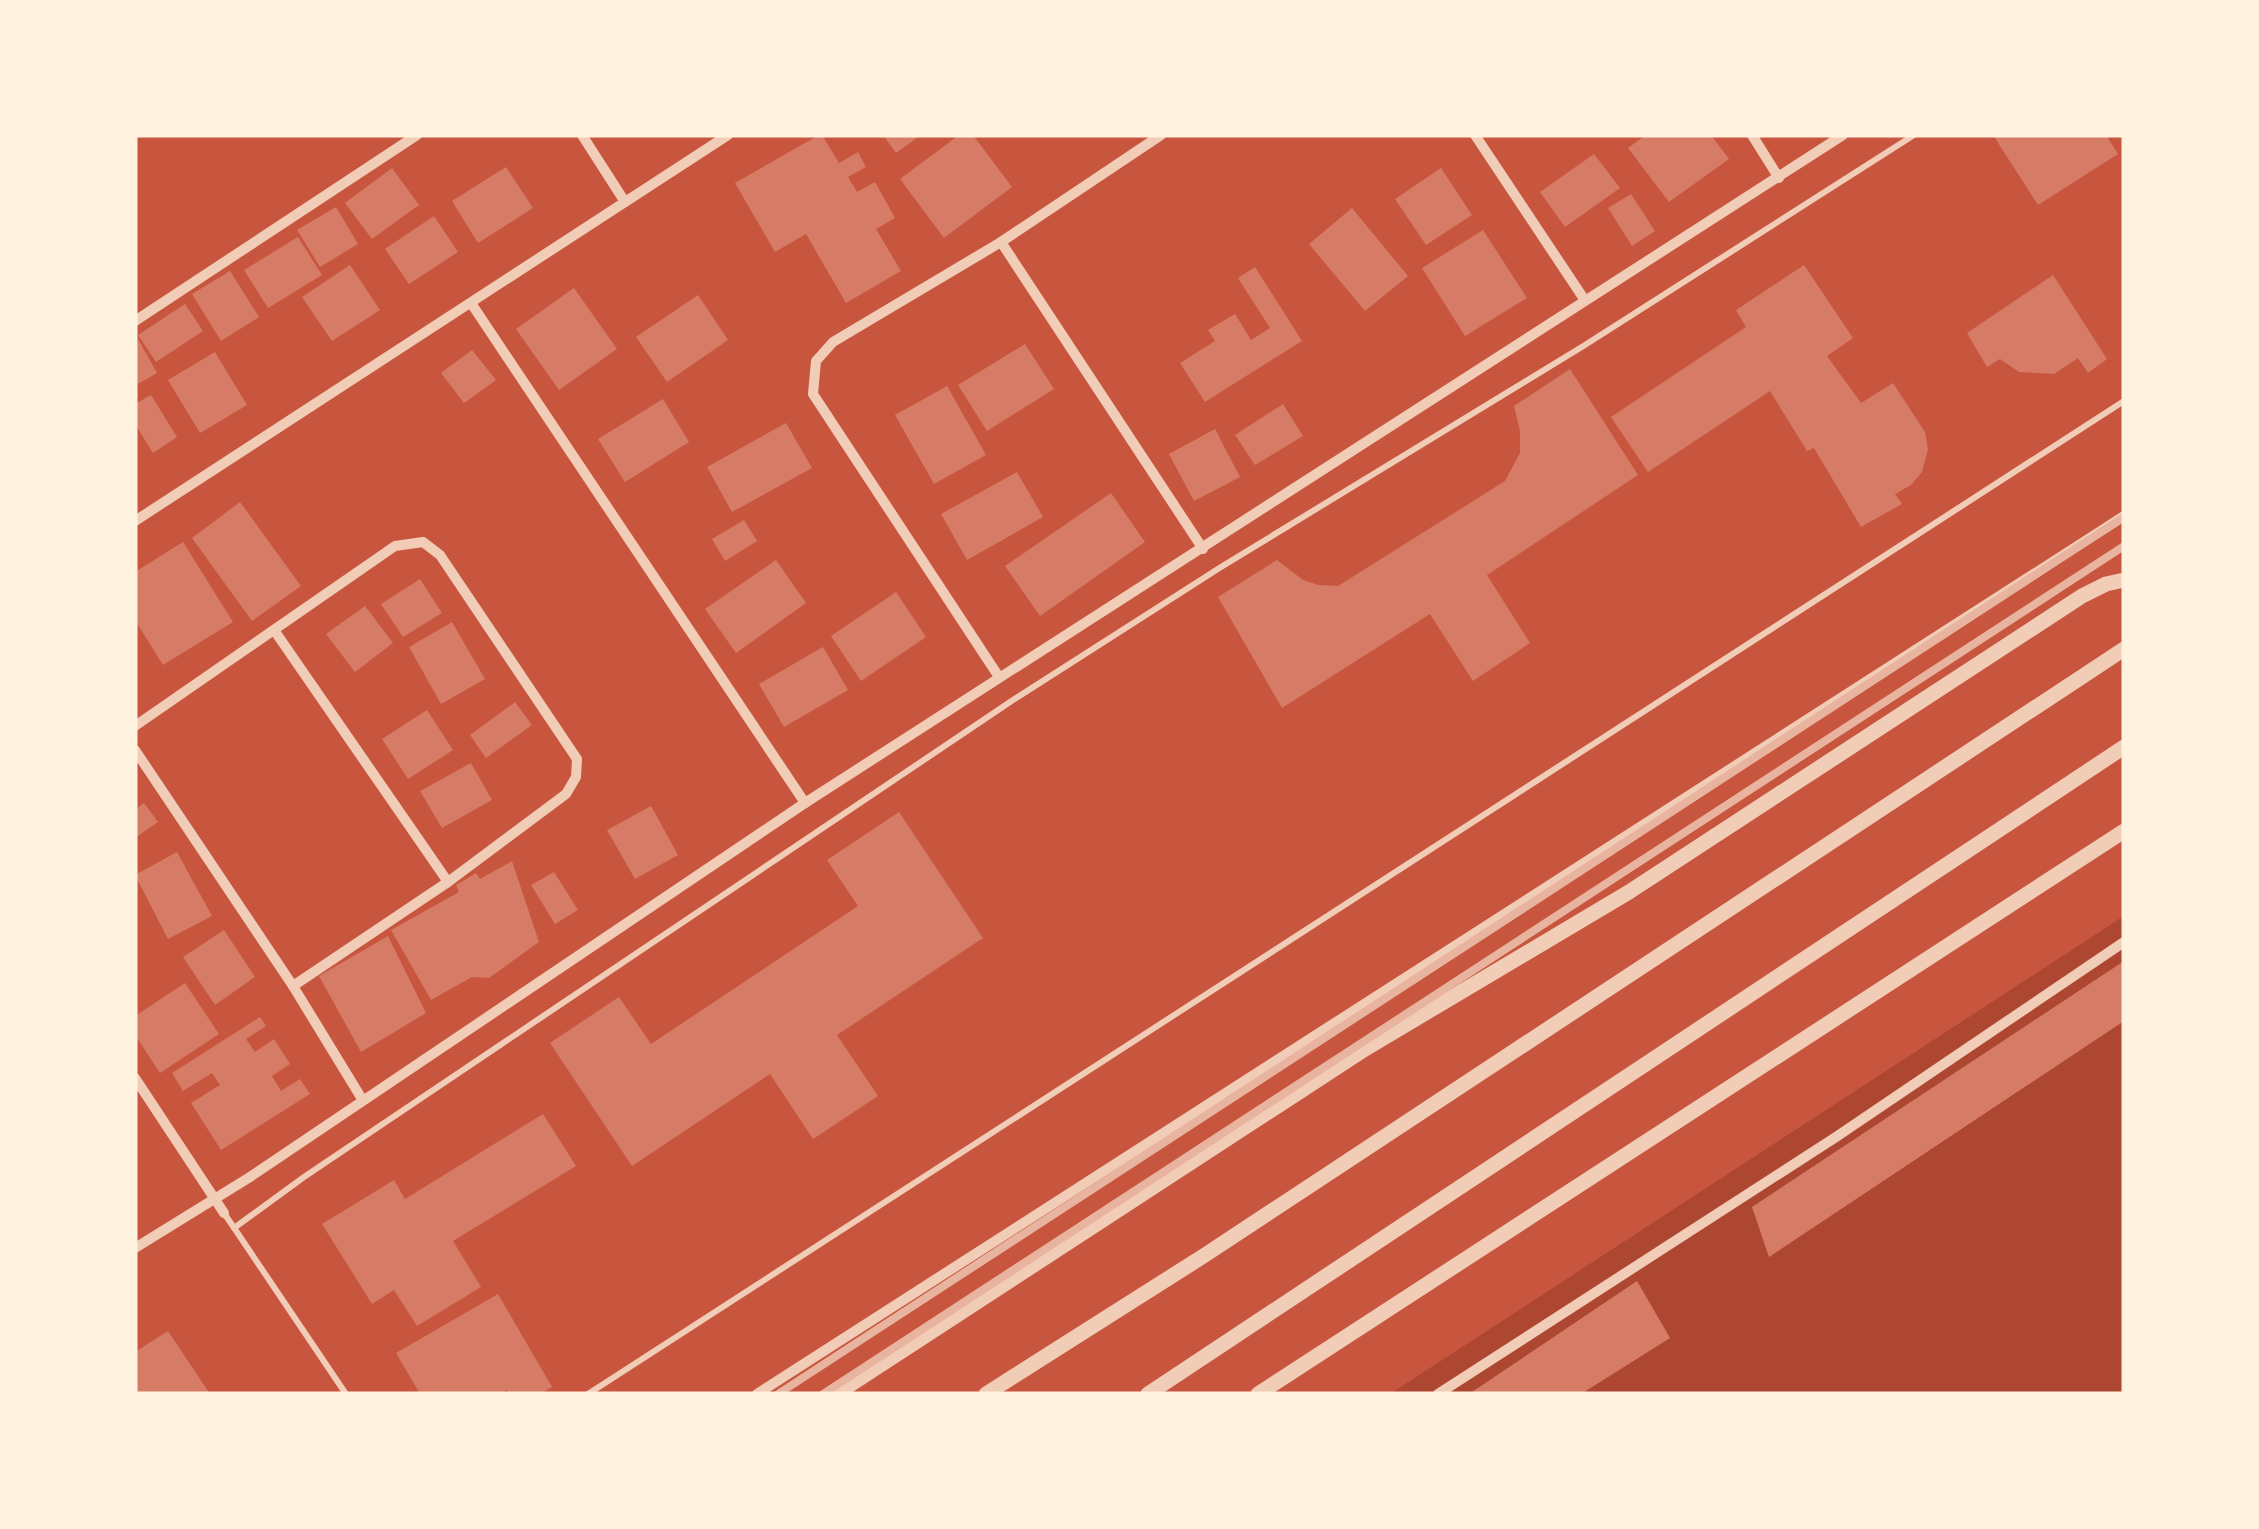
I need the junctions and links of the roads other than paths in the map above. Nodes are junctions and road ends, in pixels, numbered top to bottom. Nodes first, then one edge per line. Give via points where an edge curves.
1 (418, 135) edge
2 (582, 135) edge
3 (728, 135) edge
4 (1161, 135) edge
5 (1475, 135) edge
6 (1752, 135) edge
7 (1843, 135) edge
8 (1914, 135) edge
9 (1779, 178) junction
10 (625, 202) junction
11 (1001, 242) junction
12 (1584, 299) junction
13 (471, 303) junction
14 (135, 320) edge
15 (2124, 401) edge
16 (2124, 516) edge
17 (135, 522) edge
18 (1203, 549) junction
19 (2124, 580) edge
20 (274, 630) junction
21 (2124, 649) edge
22 (999, 677) junction
23 (135, 726) edge
24 (2124, 747) edge
25 (135, 750) edge
26 (805, 802) junction
27 (2124, 830) edge
28 (448, 882) junction
29 (2124, 942) edge
30 (293, 986) junction
31 (135, 1078) edge
32 (362, 1099) junction
33 (215, 1198) junction
34 (224, 1213) joint
35 (234, 1228) junction
36 (135, 1248) edge
37 (346, 1394) edge
38 (588, 1394) edge
39 (756, 1394) edge
40 (836, 1394) edge
41 (986, 1394) edge
42 (1148, 1394) edge
43 (1258, 1394) edge
44 (1438, 1394) edge

1 - 14 street
2 - 10 street
3 - 10 street
4 - 11 street
5 - 12 street
6 - 9 street
7 - 9 street
8 - 35 lane via 1013,700
9 - 12 street
10 - 13 street
11 - 18 street
11 - 22 street via 833,342 816,361 813,394
12 - 18 street
13 - 17 street
13 - 26 street
15 - 38 lane
16 - 39 street
18 - 22 street
19 - 40 street via 2066,606 1629,892 1365,1049
20 - 23 street
20 - 28 street
20 - 28 street via 395,546 423,542 440,555 577,759 566,794
21 - 41 street
22 - 26 street
24 - 42 street
25 - 30 street
26 - 32 street
27 - 43 street
28 - 30 street
29 - 44 street via 1836,1138
30 - 32 street
31 - 33 street
32 - 33 street
33 - 34 street
33 - 36 street
34 - 35 lane
35 - 37 lane

